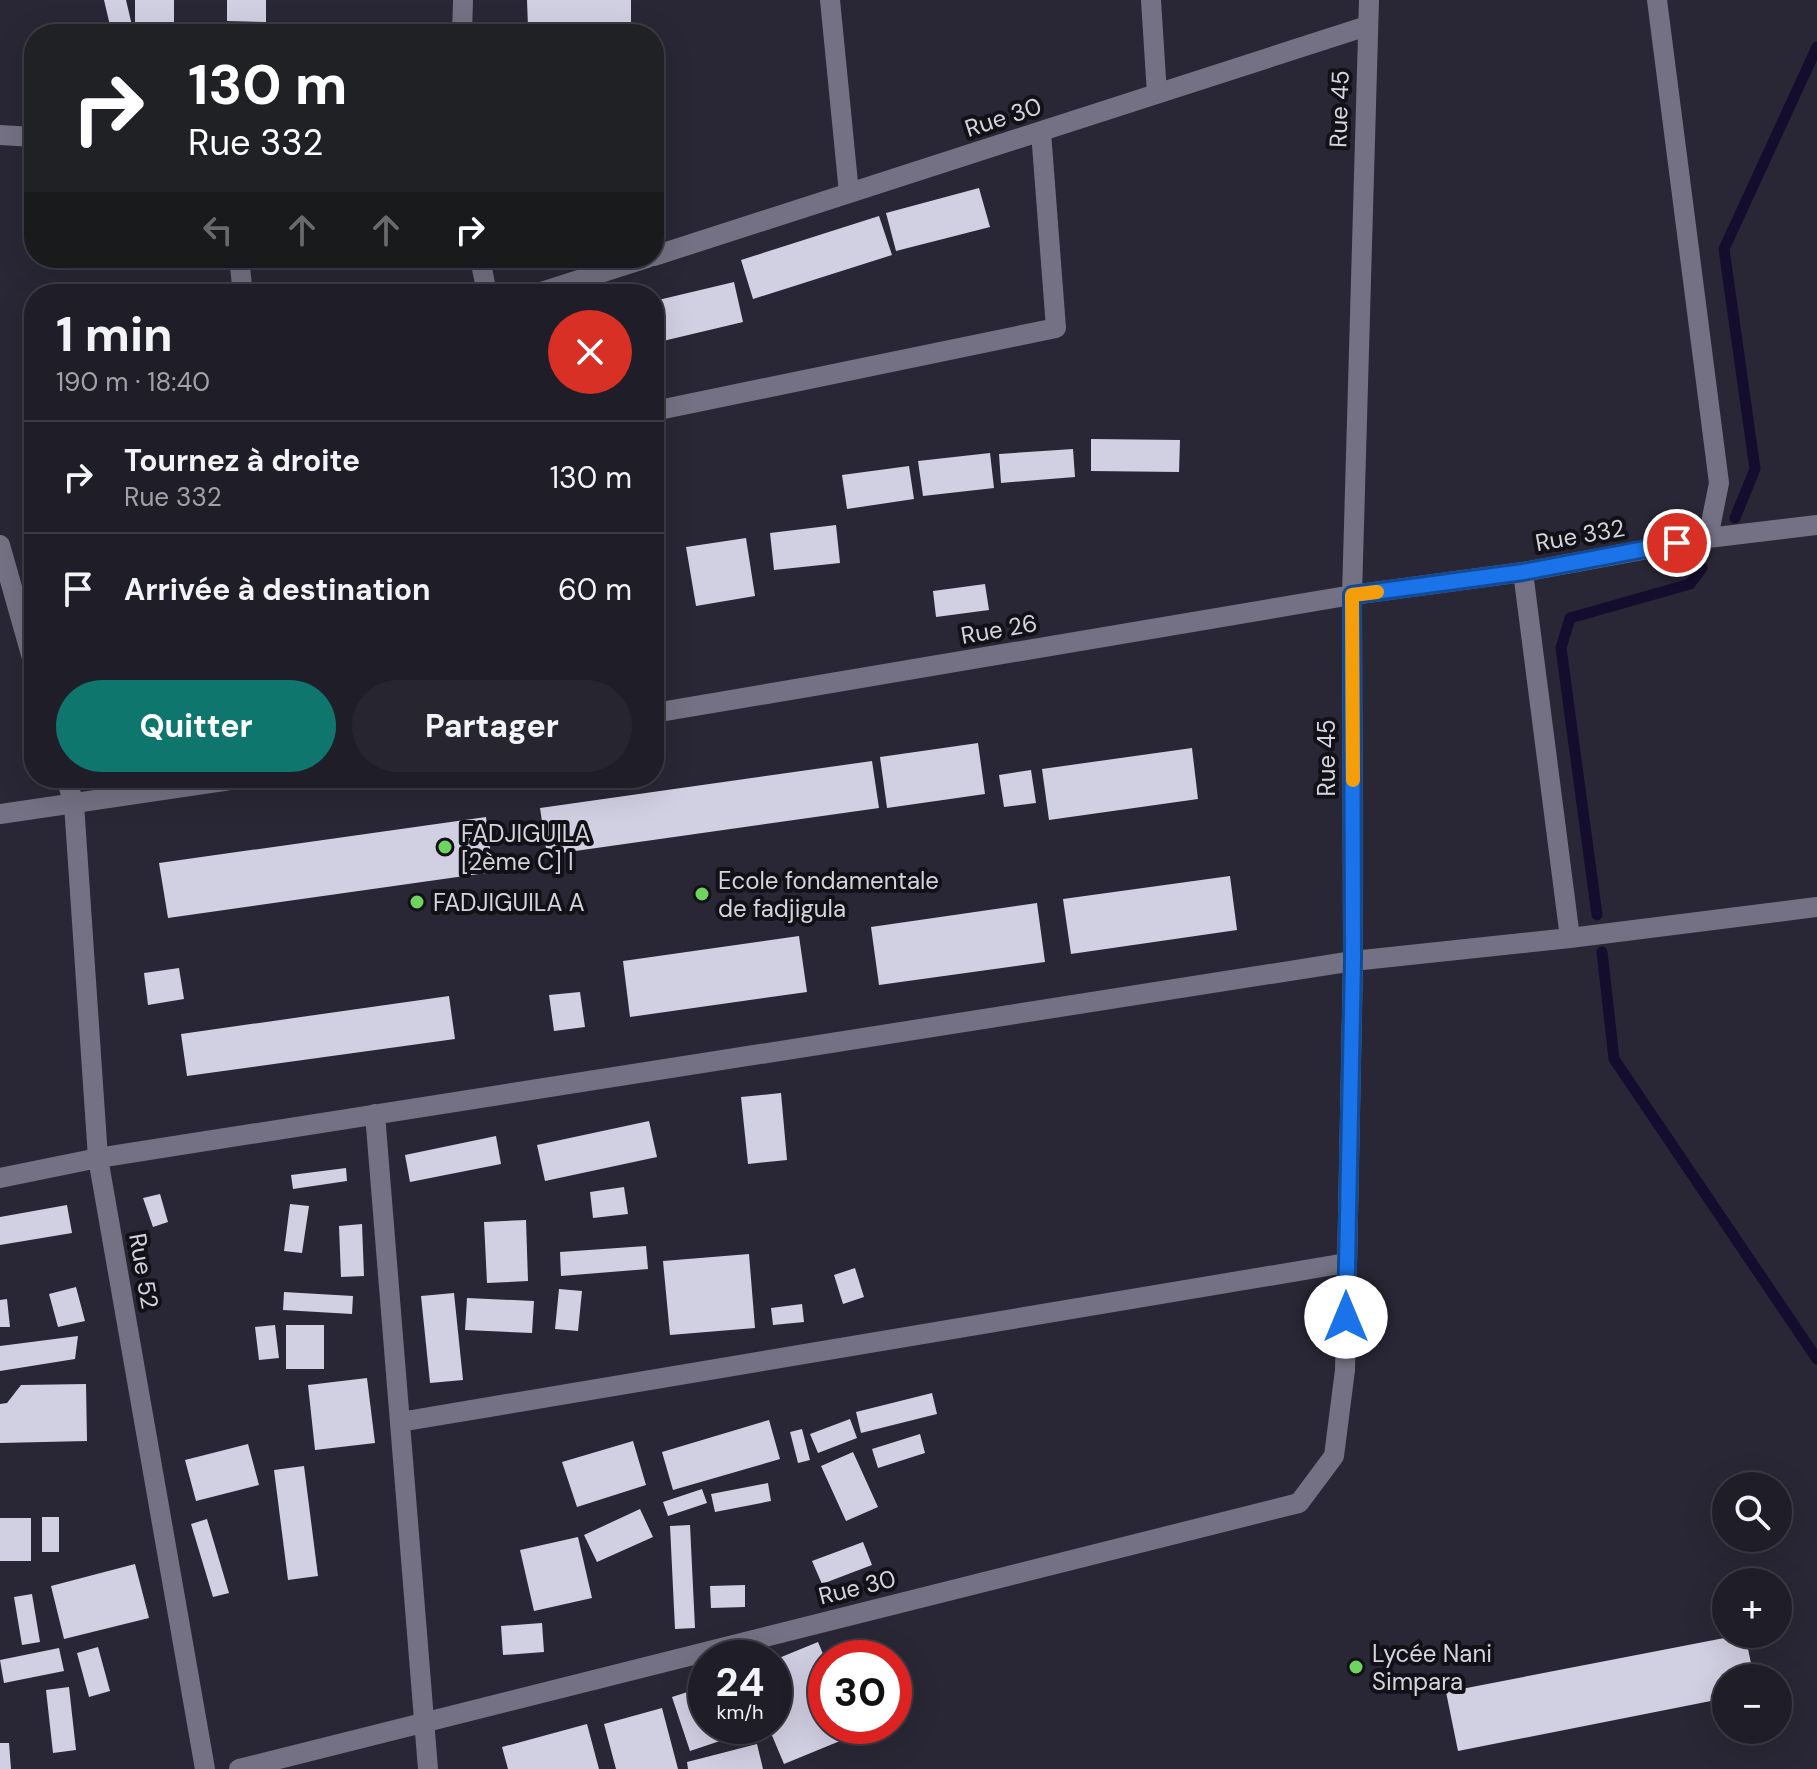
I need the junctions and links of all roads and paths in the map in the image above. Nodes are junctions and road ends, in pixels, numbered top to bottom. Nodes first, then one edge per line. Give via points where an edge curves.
1 (463, 0) edge
2 (830, 0) edge
3 (1151, 0) edge
4 (1369, 0) edge
5 (1657, 0) edge
6 (462, 24) edge
7 (1367, 26) junction
8 (1157, 94) junction
9 (1041, 132) junction
10 (0, 135) edge
11 (24, 136) edge
12 (849, 193) junction
13 (664, 253) edge
14 (616, 268) edge
15 (566, 284) edge
16 (664, 409) edge
17 (1817, 525) edge
18 (1708, 538) junction
19 (0, 545) edge
20 (1523, 572) junction
21 (1352, 595) junction
22 (24, 630) edge
23 (664, 711) edge
24 (69, 788) edge
25 (179, 788) edge
26 (74, 804) junction
27 (0, 814) edge
28 (1817, 907) edge
29 (1570, 938) junction
30 (1353, 961) junction
31 (375, 1114) junction
32 (98, 1158) junction
33 (0, 1178) edge
34 (1346, 1263) junction
35 (400, 1422) junction
36 (1299, 1503) joint
37 (427, 1722) junction
38 (205, 1769) edge
39 (239, 1769) edge
40 (428, 1769) edge

1 - 6 street
2 - 12 street
3 - 8 street
4 - 7 street, Rue 45
5 - 18 street via 1719,483
7 - 8 street, Rue 30
7 - 21 street, Rue 45
8 - 9 street, Rue 30
9 - 12 street, Rue 30
9 - 16 street via 1056,328
10 - 11 street
12 - 13 street, Rue 30
14 - 15 street
17 - 18 street, Rue 332
18 - 20 street, Rue 332
19 - 22 street
20 - 21 street, Rue 332
20 - 29 street
21 - 23 street, Rue 26
21 - 30 street, Rue 45
24 - 26 street, Rue 52
25 - 26 street
26 - 27 street
26 - 32 street, Rue 52
28 - 29 street
29 - 30 street
30 - 31 street
30 - 34 street, Rue 45
31 - 32 street
31 - 35 street
32 - 33 street
32 - 38 street, Rue 52
34 - 35 street
34 - 36 street, Rue 45 via 1345,1370 1334,1456
35 - 37 street
36 - 37 street, Rue 30
37 - 39 street, Rue 30
37 - 40 street

